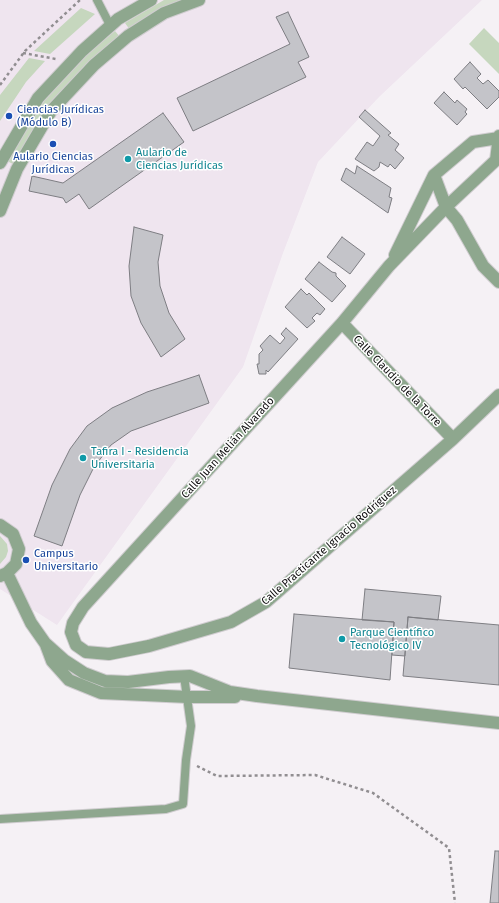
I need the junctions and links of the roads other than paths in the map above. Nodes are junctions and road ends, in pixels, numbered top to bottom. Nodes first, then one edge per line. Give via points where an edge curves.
1 (97, 0) edge
2 (151, 0) edge
3 (199, 0) edge
4 (110, 26) junction
5 (499, 137) edge
6 (0, 163) edge
7 (434, 175) junction
8 (446, 207) junction
9 (0, 211) edge
10 (389, 266) junction
11 (499, 282) edge
12 (342, 323) junction
13 (499, 395) edge
14 (453, 438) junction
15 (0, 525) edge
16 (4, 575) edge
17 (71, 632) joint
18 (45, 643) junction
19 (184, 676) junction
20 (257, 696) junction
21 (188, 697) junction
22 (499, 723) edge
23 (0, 819) edge

1 - 4 lane
2 - 4 street
3 - 9 street via 164,12 128,36 94,65 51,111 17,169
4 - 6 street via 38,98
5 - 7 street, Calle Juan Melián Alvarado via 473,142
5 - 8 street, Calle Juan Melián Alvarado via 496,160
7 - 8 street
7 - 10 street, Calle Juan Melián Alvarado
8 - 10 street, Calle Juan Melián Alvarado
8 - 11 street via 457,220 483,266
10 - 12 street, Calle Juan Melián Alvarado
12 - 14 street, Calle Claudio de la Torre
12 - 17 street, Calle Juan Melián Alvarado via 83,607 73,623
13 - 14 street, Calle Practicante Ignacio Rodríguez
14 - 17 street, Calle Practicante Ignacio Rodríguez via 266,602 231,622 149,646 109,654 86,652 76,645
15 - 16 street via 13,534 19,548 16,564
16 - 18 street
18 - 19 street via 84,673 105,681 128,682
18 - 21 street via 52,661 69,680 101,693
19 - 20 street via 230,692
19 - 21 lane
20 - 21 street
20 - 22 street
21 - 23 lane via 191,726 183,804 166,809

